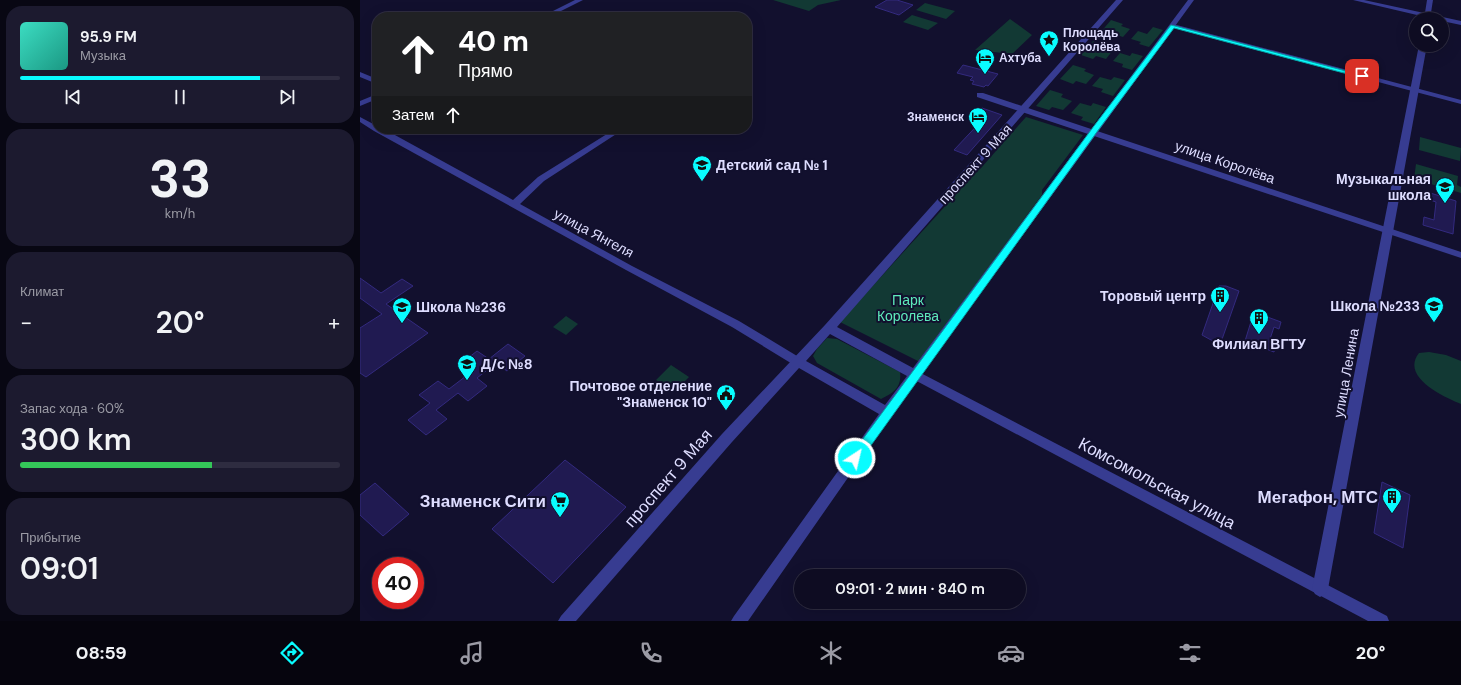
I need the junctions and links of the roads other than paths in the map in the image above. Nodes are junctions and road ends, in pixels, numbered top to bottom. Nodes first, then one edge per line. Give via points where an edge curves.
1 (580, 0) edge
2 (1120, 0) edge
3 (1191, 0) edge
4 (1356, 0) edge
5 (1430, 0) edge
6 (555, 12) edge
7 (1429, 12) edge
8 (1409, 13) edge
9 (1449, 21) edge
10 (1461, 23) edge
11 (1173, 26) junction
12 (1422, 52) edge
13 (360, 74) edge
14 (372, 80) edge
15 (1415, 90) junction
16 (980, 95) dead end
17 (372, 98) edge
18 (1461, 102) edge
19 (360, 104) edge
20 (1024, 109) junction
21 (360, 119) edge
22 (372, 126) edge
23 (1093, 132) junction
24 (386, 134) edge
25 (612, 134) edge
26 (514, 204) junction
27 (1387, 230) junction
28 (1461, 255) edge
29 (829, 328) junction
30 (798, 362) junction
31 (915, 375) junction
32 (887, 412) junction
33 (1320, 589) junction
34 (566, 621) edge
35 (739, 621) edge
36 (1382, 621) edge

1 - 6 street
2 - 20 street, проспект 9 Мая
3 - 11 street
4 - 8 street
5 - 7 street
9 - 10 street
11 - 15 street
11 - 23 street
12 - 15 street, улица Ленина
13 - 14 street
15 - 18 street
15 - 27 street, улица Ленина
16 - 20 street, улица Королёва
17 - 19 street
20 - 23 street, улица Королёва
20 - 29 street, проспект 9 Мая
21 - 22 street, улица Янгеля
23 - 27 street, улица Королёва
23 - 31 street
24 - 26 street, улица Янгеля
25 - 26 street via 541,179
26 - 30 street, улица Янгеля via 711,311
27 - 28 street, улица Королёва
27 - 33 street, улица Ленина
29 - 30 street, проспект 9 Мая
29 - 31 street
30 - 32 street
30 - 34 street, проспект 9 Мая via 727,438
31 - 32 street
31 - 33 street, Комсомольская улица
32 - 35 street
33 - 36 street, Комсомольская улица

